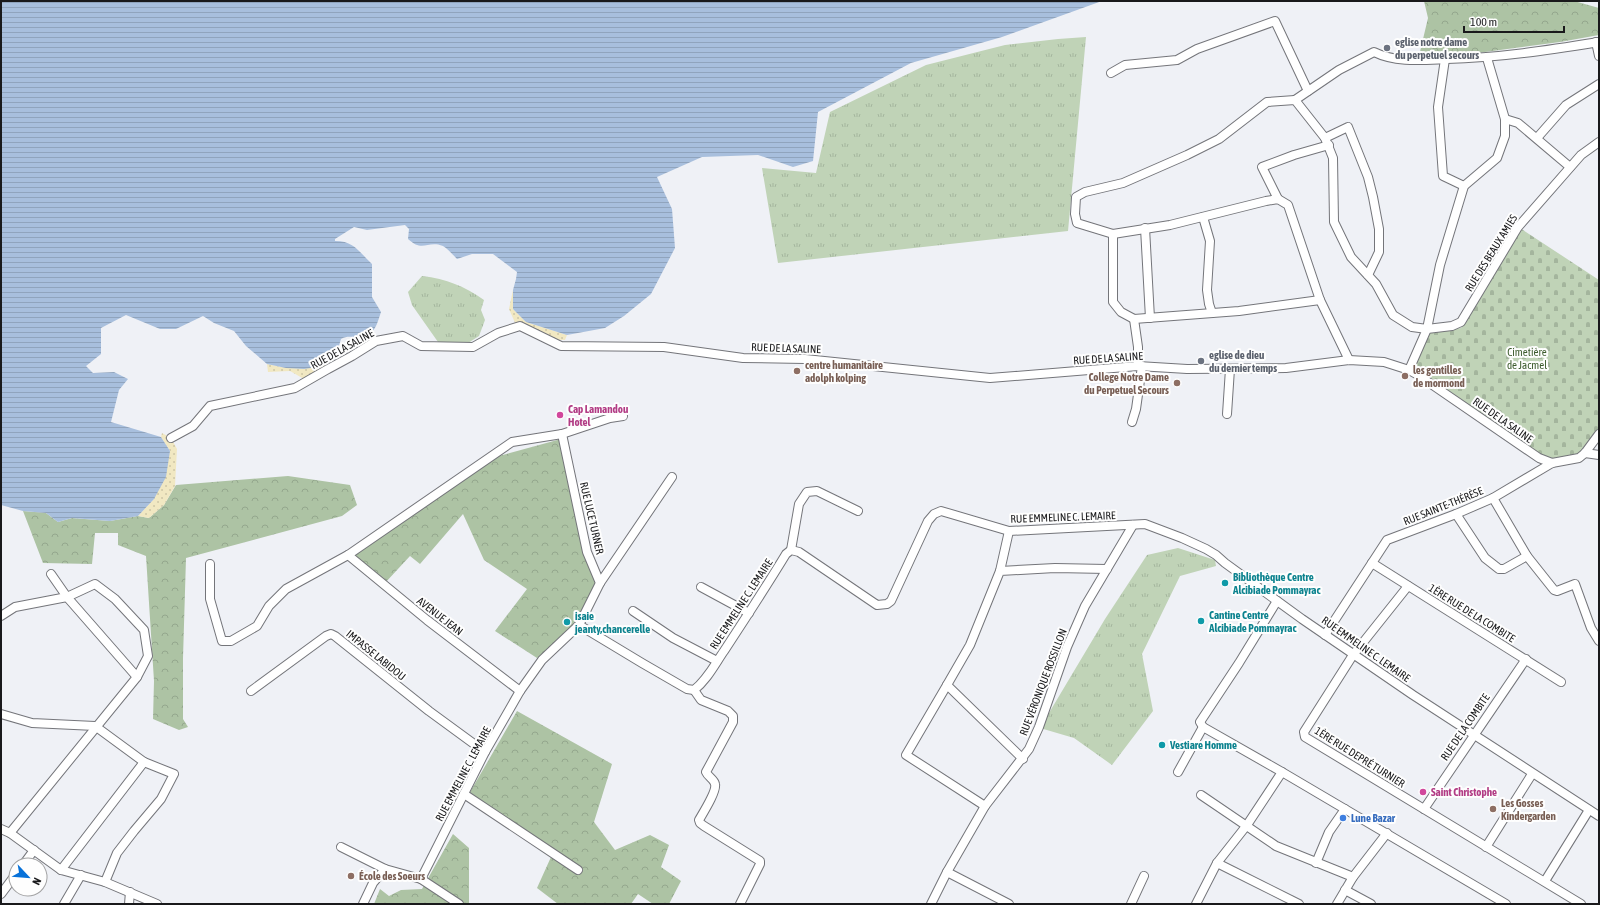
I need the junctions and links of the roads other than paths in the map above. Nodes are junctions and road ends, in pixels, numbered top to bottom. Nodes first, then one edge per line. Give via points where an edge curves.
1 (1598, 42) edge
2 (1599, 56) edge
3 (1487, 58) junction
4 (1445, 59) junction
5 (1111, 73) dead end
6 (1599, 84) edge
7 (1308, 91) junction
8 (1295, 100) junction
9 (1505, 120) junction
10 (1537, 138) junction
11 (1327, 141) junction
12 (1599, 142) edge
13 (1570, 167) junction
14 (1464, 186) junction
15 (1278, 199) junction
16 (1203, 216) junction
17 (1146, 228) junction
18 (1114, 234) junction
19 (1368, 275) junction
20 (1320, 300) junction
21 (1212, 313) junction
22 (1150, 318) junction
23 (1134, 320) junction
24 (1427, 329) junction
25 (1349, 360) junction
26 (1140, 366) junction
27 (1230, 368) junction
28 (1409, 370) junction
29 (1227, 414) dead end
30 (623, 416) dead end
31 (1132, 422) dead end
32 (562, 434) junction
33 (1599, 434) edge
34 (171, 438) dead end
35 (1586, 453) junction
36 (1599, 455) edge
37 (1552, 463) junction
38 (672, 477) dead end
39 (1493, 498) junction
40 (858, 511) dead end
41 (1456, 514) junction
42 (1133, 525) junction
43 (1009, 531) junction
44 (791, 550) junction
45 (348, 556) junction
46 (1527, 556) junction
47 (1372, 563) junction
48 (210, 564) dead end
49 (1107, 569) junction
50 (1000, 571) junction
51 (51, 574) dead end
52 (600, 583) junction
53 (701, 586) dead end
54 (1408, 586) junction
55 (67, 598) junction
56 (1277, 601) junction
57 (633, 611) dead end
58 (749, 613) junction
59 (1, 616) edge
60 (579, 625) junction
61 (1326, 635) junction
62 (1599, 642) edge
63 (1353, 655) junction
64 (1526, 659) junction
65 (717, 661) junction
66 (136, 677) junction
67 (1561, 682) dead end
68 (947, 685) junction
69 (694, 690) junction
70 (251, 691) dead end
71 (520, 691) junction
72 (1, 714) edge
73 (96, 726) junction
74 (1203, 727) junction
75 (1473, 735) junction
76 (485, 752) junction
77 (1023, 759) junction
78 (144, 762) junction
79 (1178, 772) dead end
80 (1282, 772) junction
81 (1532, 774) junction
82 (464, 794) junction
83 (1201, 795) dead end
84 (985, 806) junction
85 (1344, 809) junction
86 (1424, 809) junction
87 (1589, 810) junction
88 (1599, 816) edge
89 (1247, 825) junction
90 (1, 829) edge
91 (10, 833) junction
92 (1387, 833) junction
93 (341, 847) dead end
94 (1486, 847) junction
95 (34, 850) junction
96 (29, 857) edge
97 (1217, 863) junction
98 (1316, 863) junction
99 (385, 869) junction
100 (62, 870) junction
101 (578, 870) dead end
102 (947, 872) junction
103 (81, 875) junction
104 (1144, 876) dead end
105 (1353, 877) junction
106 (421, 879) junction
107 (1545, 881) junction
108 (105, 882) junction
109 (8, 885) edge
110 (1345, 890) junction
111 (130, 892) junction
112 (1, 894) edge
113 (64, 904) edge
114 (129, 904) edge
115 (157, 904) edge
116 (363, 904) edge
117 (459, 904) edge
118 (740, 904) edge
119 (931, 904) edge
120 (1009, 904) edge
121 (1131, 904) edge
122 (1196, 904) edge
123 (1299, 904) edge
124 (1337, 904) edge
125 (1371, 904) edge
126 (1506, 904) edge
127 (1581, 904) edge

1 - 2 street
1 - 3 street
3 - 4 street
3 - 9 street
4 - 7 street via 1400,59 1374,52 1339,70
4 - 14 street via 1438,107 1443,176
5 - 7 street via 1125,65 1177,60 1197,49 1275,21
6 - 10 street via 1566,105
7 - 8 street
8 - 11 street
8 - 18 street via 1267,102 1219,139 1188,155 1123,184 1085,192 1076,197 1075,214 1078,223
9 - 10 street via 1518,123
9 - 14 street via 1505,136 1497,158
10 - 13 street
11 - 15 street via 1262,167
11 - 19 street via 1333,158 1334,222 1351,257
11 - 19 street via 1348,127 1368,177 1379,230 1379,252
12 - 13 street, RUE DES BEAUX AMIES
13 - 24 street, RUE DES BEAUX AMIES via 1518,227 1461,322 1452,326
14 - 24 street via 1440,265
15 - 16 street
15 - 20 street via 1288,205
16 - 17 street via 1170,225
16 - 21 street via 1210,241 1206,290
17 - 18 street
17 - 22 street
18 - 23 street via 1113,302 1121,312
19 - 24 street via 1376,284 1393,315 1412,327
20 - 21 street
20 - 25 street
21 - 22 street
22 - 23 street
23 - 26 street
24 - 28 street
25 - 27 street, RUE DE LA SALINE via 1286,368
25 - 28 street, RUE DE LA SALINE via 1384,362
26 - 27 street, RUE DE LA SALINE
26 - 31 street via 1136,409
26 - 34 street, RUE DE LA SALINE via 990,378 805,359 743,358 664,347 561,346 520,326 498,333 473,347 421,346 403,336 376,341 295,388 210,406 193,426
27 - 29 street
28 - 37 street, RUE DE LA SALINE via 1539,458
30 - 32 street
32 - 45 street via 512,442
32 - 52 street, RUE LUCE TURNER via 587,552
33 - 35 street
35 - 36 street
35 - 37 street, RUE SAINTE-THÉRÈSE via 1579,458
37 - 39 street, RUE SAINTE-THÉRÈSE
38 - 52 street
39 - 41 street, RUE SAINTE-THÉRÈSE
39 - 46 street
40 - 44 street via 817,491 807,492 799,504
41 - 46 street via 1485,558 1499,569 1504,569
41 - 47 street, RUE SAINTE-THÉRÈSE via 1387,540
42 - 43 street, RUE EMMELINE C. LEMAIRE
42 - 49 street, RUE VÉRONIQUE ROSSILLON
42 - 56 street, RUE EMMELINE C. LEMAIRE via 1145,524 1206,549
43 - 44 street, RUE EMMELINE C. LEMAIRE via 941,512 934,514 928,521 891,601 877,605 799,552
43 - 50 street
44 - 58 street, RUE EMMELINE C. LEMAIRE
45 - 48 street via 286,589 270,606 257,626 231,641 222,641 210,600
45 - 71 street, AVENUE JEAN
46 - 62 street via 1554,590 1575,584
47 - 54 street, 1ÈRE RUE DE LA COMBITE
47 - 61 street, RUE SAINTE-THÉRÈSE
49 - 50 street
49 - 77 street, RUE VÉRONIQUE ROSSILLON via 1085,606 1067,647 1039,727
50 - 68 street via 970,645
51 - 55 street
52 - 60 street
53 - 58 street
54 - 63 street, 1ÈRE RUE DEPRÉ TURNIER
54 - 64 street, 1ÈRE RUE DE LA COMBITE
55 - 59 street via 15,607
55 - 66 street
55 - 66 street via 95,584 115,599 144,630 148,656
56 - 61 street, RUE EMMELINE C. LEMAIRE
56 - 74 street via 1200,722
57 - 65 street via 673,638
58 - 65 street, RUE EMMELINE C. LEMAIRE
60 - 69 street via 687,689
60 - 71 street, RUE EMMELINE C. LEMAIRE via 542,660
61 - 63 street, RUE EMMELINE C. LEMAIRE
63 - 75 street, RUE EMMELINE C. LEMAIRE
63 - 86 street, 1ÈRE RUE DEPRÉ TURNIER via 1304,732 1305,736
64 - 67 street, 1ÈRE RUE DE LA COMBITE
64 - 75 street, RUE DE LA COMBITE
65 - 69 street, RUE EMMELINE C. LEMAIRE
66 - 73 street
68 - 77 street
68 - 84 street via 906,755
69 - 118 street via 701,700 728,711 733,716 733,722 706,772 714,782 715,789 699,820 704,826 760,861
70 - 76 street, IMPASSE LABIDOU via 331,634
71 - 76 street, RUE EMMELINE C. LEMAIRE
72 - 73 street via 32,723
73 - 78 street
73 - 91 street
74 - 79 street
74 - 80 street
75 - 81 street, RUE EMMELINE C. LEMAIRE
75 - 86 street, RUE DE LA COMBITE
76 - 82 street, RUE EMMELINE C. LEMAIRE
77 - 84 street, RUE VÉRONIQUE ROSSILLON
78 - 100 street
78 - 108 street via 174,774 161,799 117,853
80 - 85 street
80 - 89 street
81 - 87 street, RUE EMMELINE C. LEMAIRE
81 - 94 street
82 - 101 street
82 - 106 street, RUE EMMELINE C. LEMAIRE
83 - 89 street
84 - 102 street, RUE VÉRONIQUE ROSSILLON
85 - 92 street
85 - 98 street via 1329,832
86 - 94 street, 1ÈRE RUE DEPRÉ TURNIER
87 - 88 street, RUE EMMELINE C. LEMAIRE
87 - 107 street
89 - 97 street
89 - 98 street via 1276,846
90 - 91 street
91 - 95 street
92 - 105 street
92 - 126 street
93 - 99 street
94 - 107 street, 1ÈRE RUE DEPRÉ TURNIER
95 - 96 street
95 - 100 street
97 - 122 street
97 - 123 street
98 - 105 street
99 - 106 street
99 - 116 street via 373,883
100 - 103 street
102 - 119 street, RUE VÉRONIQUE ROSSILLON
102 - 120 street
103 - 108 street
103 - 113 street
104 - 121 street
105 - 110 street
106 - 117 street
107 - 127 street, 1ÈRE RUE DEPRÉ TURNIER
108 - 111 street
109 - 112 street
110 - 124 street
110 - 125 street
111 - 114 street
111 - 115 street

